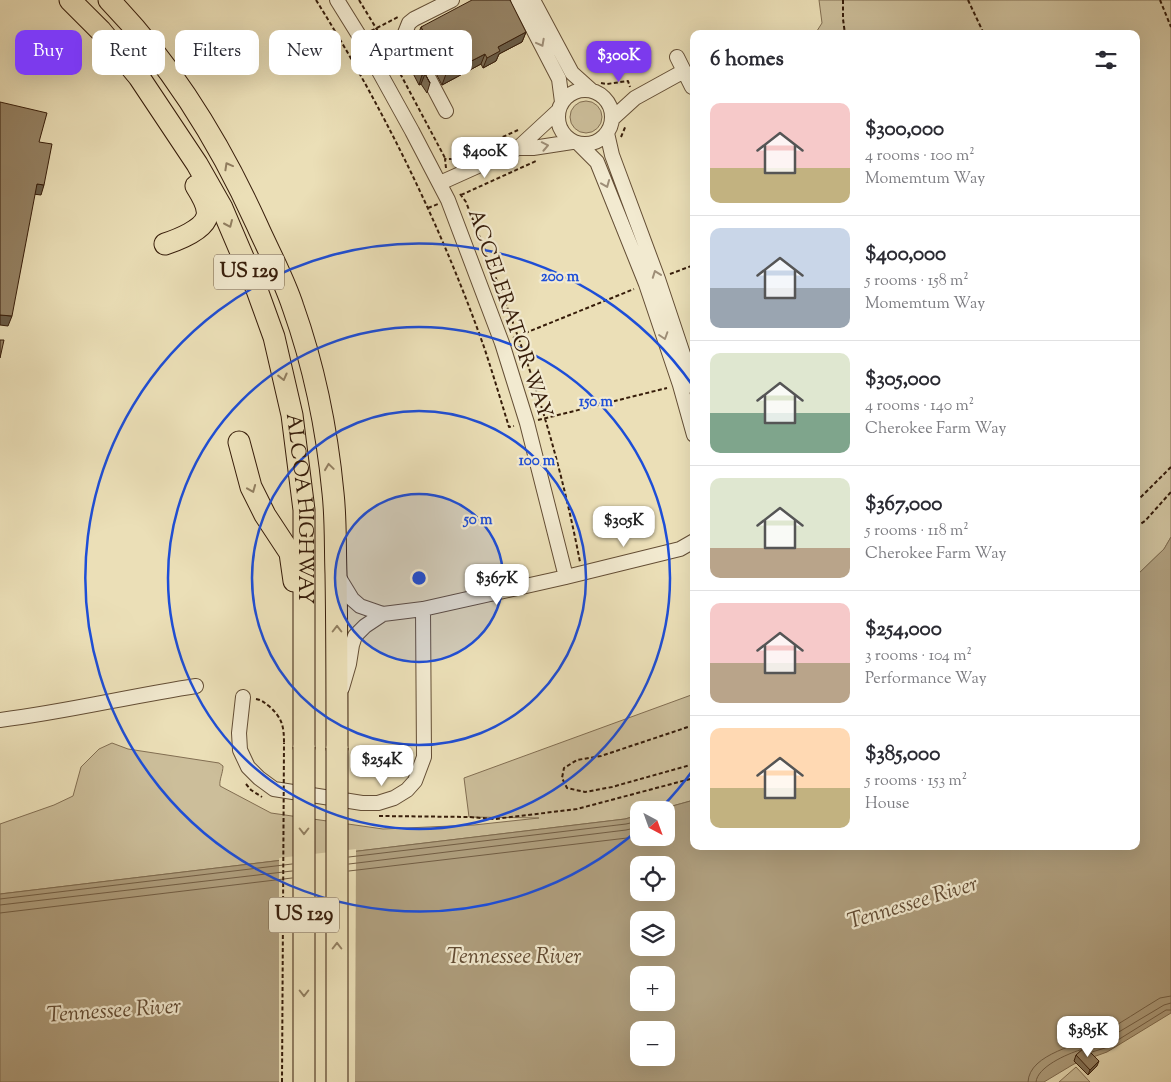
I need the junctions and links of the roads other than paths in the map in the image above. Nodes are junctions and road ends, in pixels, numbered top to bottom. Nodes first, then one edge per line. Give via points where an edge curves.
1 (62, 0) edge
2 (70, 0) edge
3 (109, 0) edge
4 (337, 0) edge
5 (452, 0) edge
6 (518, 0) edge
7 (533, 0) edge
8 (677, 57) dead end
9 (684, 71) junction
10 (690, 83) edge
11 (597, 93) junction
12 (635, 98) junction
13 (560, 107) junction
14 (446, 111) dead end
15 (612, 119) junction
16 (607, 133) junction
17 (576, 143) junction
18 (518, 148) junction
19 (445, 181) junction
20 (165, 244) dead end
21 (652, 281) junction
22 (687, 386) edge
23 (690, 407) edge
24 (239, 442) dead end
25 (690, 543) edge
26 (336, 573) junction
27 (566, 577) junction
28 (423, 608) junction
29 (384, 614) junction
30 (196, 686) dead end
31 (243, 697) road end
32 (337, 703) junction
33 (304, 707) junction
34 (0, 720) edge
35 (304, 1082) edge
36 (338, 1082) edge

1 - 20 highway via 164,132 206,206 208,215 205,222 187,236
2 -> 33 highway, ALCOA HIGHWAY / US 129 via 129,64 197,164 225,216 274,337 292,415 304,510
26 -> 3 highway, ALCOA HIGHWAY / US 129 via 333,493 324,425 293,306 239,186 202,119 164,62
4 - 19 street, ACCELERATOR WAY
5 - 14 street via 414,19 405,32
6 -> 13 street via 559,79
7 - 11 street via 572,73
8 - 9 street
9 - 10 street
9 - 12 street
11 - 12 street
11 - 13 street via 575,92
11 - 15 street via 607,102
12 - 15 street
13 - 17 street via 560,129
13 - 18 street
15 - 16 street
16 - 17 street via 595,143
21 -> 16 street
18 -> 17 street
17 -> 21 street via 597,162
18 - 19 street
19 - 27 street, ACCELERATOR WAY via 527,423
21 - 22 street
22 - 23 street
24 -> 33 highway via 251,487 290,553 294,589 295,689
25 - 27 street via 680,549
26 - 29 street via 352,600
32 -> 26 highway, ALCOA HIGHWAY / US 129
27 - 28 street
28 - 29 street
28 - 31 street via 424,757 415,781 394,798 362,803 274,789 248,767 240,750
29 - 32 street via 355,636
30 - 34 street
36 -> 32 highway, ALCOA HIGHWAY / US 129, bridge
33 -> 35 highway, ALCOA HIGHWAY / US 129, bridge via 294,745

